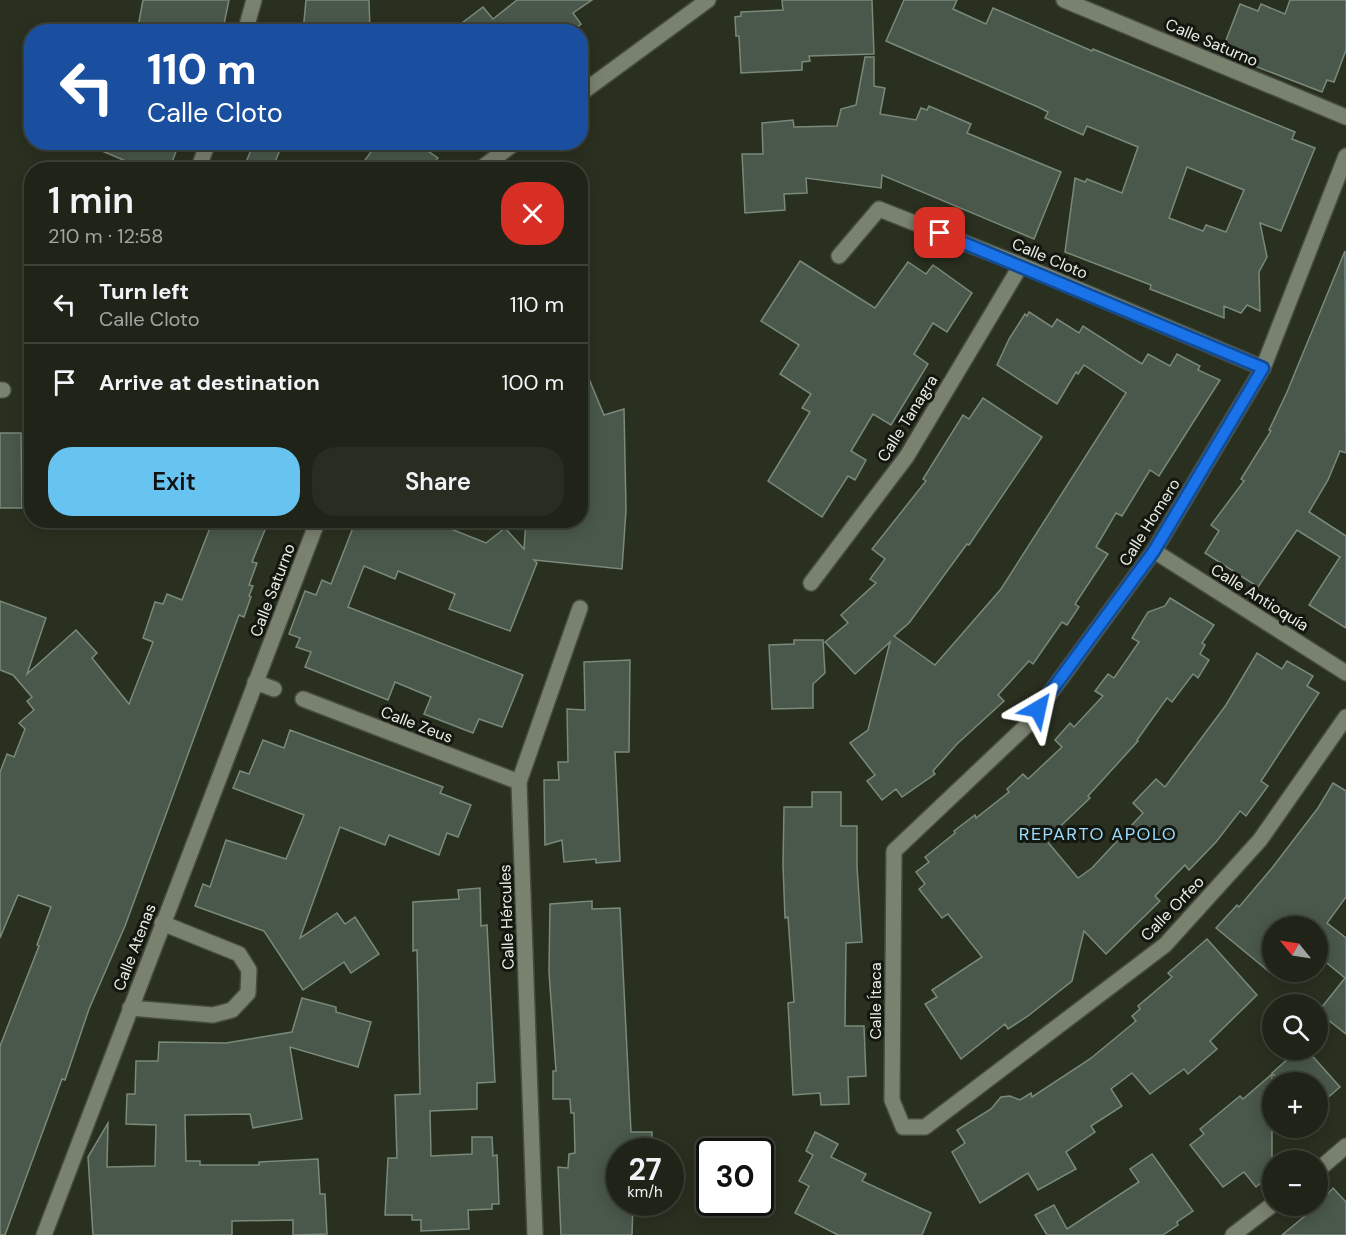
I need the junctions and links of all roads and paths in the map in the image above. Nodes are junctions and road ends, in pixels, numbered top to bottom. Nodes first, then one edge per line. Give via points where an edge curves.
1 (254, 0) edge
2 (708, 0) edge
3 (1064, 0) edge
4 (247, 24) edge
5 (588, 88) edge
6 (1346, 117) edge
7 (505, 150) edge
8 (1346, 156) edge
9 (490, 162) edge
10 (839, 256) dead end
11 (1021, 265) junction
12 (1263, 368) junction
13 (315, 528) edge
14 (1154, 551) junction
15 (811, 583) dead end
16 (580, 608) dead end
17 (1346, 673) edge
18 (257, 678) junction
19 (274, 689) dead end
20 (303, 699) dead end
21 (1346, 717) edge
22 (519, 782) junction
23 (894, 851) joint
24 (162, 923) junction
25 (130, 1008) junction
26 (925, 1127) joint
27 (1346, 1146) edge
28 (1328, 1162) edge
29 (1262, 1213) edge
30 (44, 1235) edge
31 (534, 1235) edge
32 (1233, 1235) edge

1 - 4 street
2 - 5 street
3 - 6 street, Calle Saturno
7 - 9 street
8 - 12 street, Calle Homero
10 - 11 street, Calle Cloto via 879,209
11 - 12 street, Calle Cloto
11 - 15 street, Calle Tanagra via 907,456
12 - 14 street, Calle Homero
13 - 18 street, Calle Saturno
14 - 17 street, Calle Antioquía
14 - 23 street, Calle Homero via 1026,726
16 - 22 street, Calle Hércules
18 - 19 street
18 - 24 street, Calle Atenas
20 - 22 street, Calle Zeus
21 - 26 street, Calle Orfeo via 1260,840 1165,945
22 - 31 street, Calle Hércules
23 - 26 street, Calle Ítaca via 892,1100 903,1127
24 - 25 street, Calle Atenas
24 - 25 street via 239,954 249,970 248,993 232,1010 213,1015
25 - 30 street, Calle Atenas
27 - 28 street
29 - 32 street

